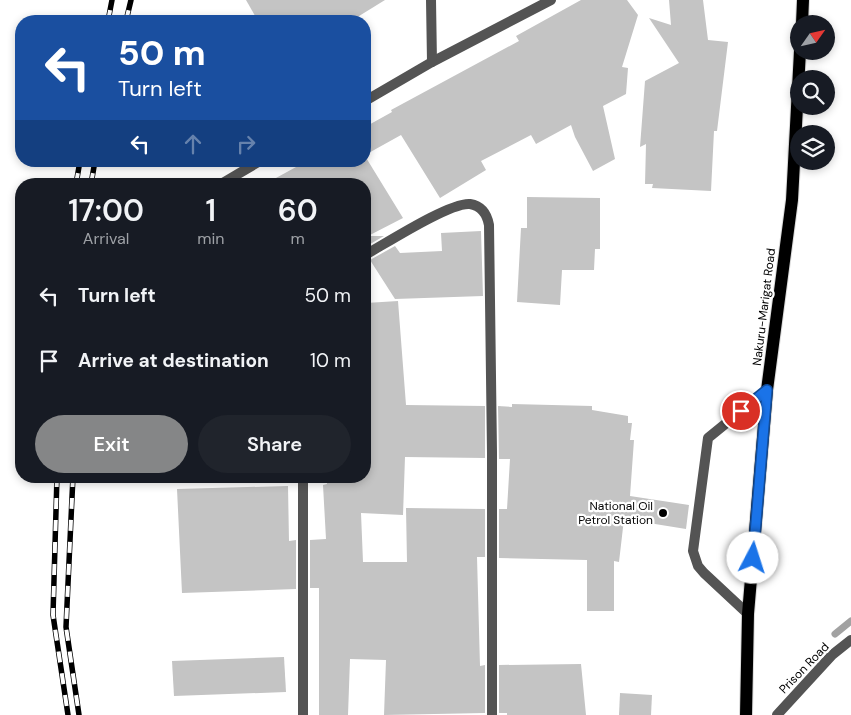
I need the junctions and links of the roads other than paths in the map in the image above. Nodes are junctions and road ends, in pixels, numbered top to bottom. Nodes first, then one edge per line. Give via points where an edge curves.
1 (431, 0) edge
2 (551, 0) edge
3 (803, 0) edge
4 (802, 15) edge
5 (800, 60) edge
6 (432, 62) junction
7 (371, 98) edge
8 (250, 167) edge
9 (231, 178) edge
10 (371, 252) edge
11 (767, 390) junction
12 (303, 483) edge
13 (748, 614) junction
14 (851, 640) edge
15 (303, 715) edge
16 (492, 715) edge
17 (746, 715) edge
18 (777, 715) edge

1 - 6 street
2 - 6 street
3 - 4 main road
5 - 11 main road, Nakuru-Marigat Road via 792,200
6 - 7 street
8 - 9 street
10 - 16 street via 452,207 470,204 482,208 490,225
11 - 13 main road, Nakuru-Marigat Road
11 - 13 street via 708,438 693,551 704,573
12 - 15 street
13 - 17 main road, Nakuru-Marigat Road
14 - 18 street, Prison Road via 832,655

